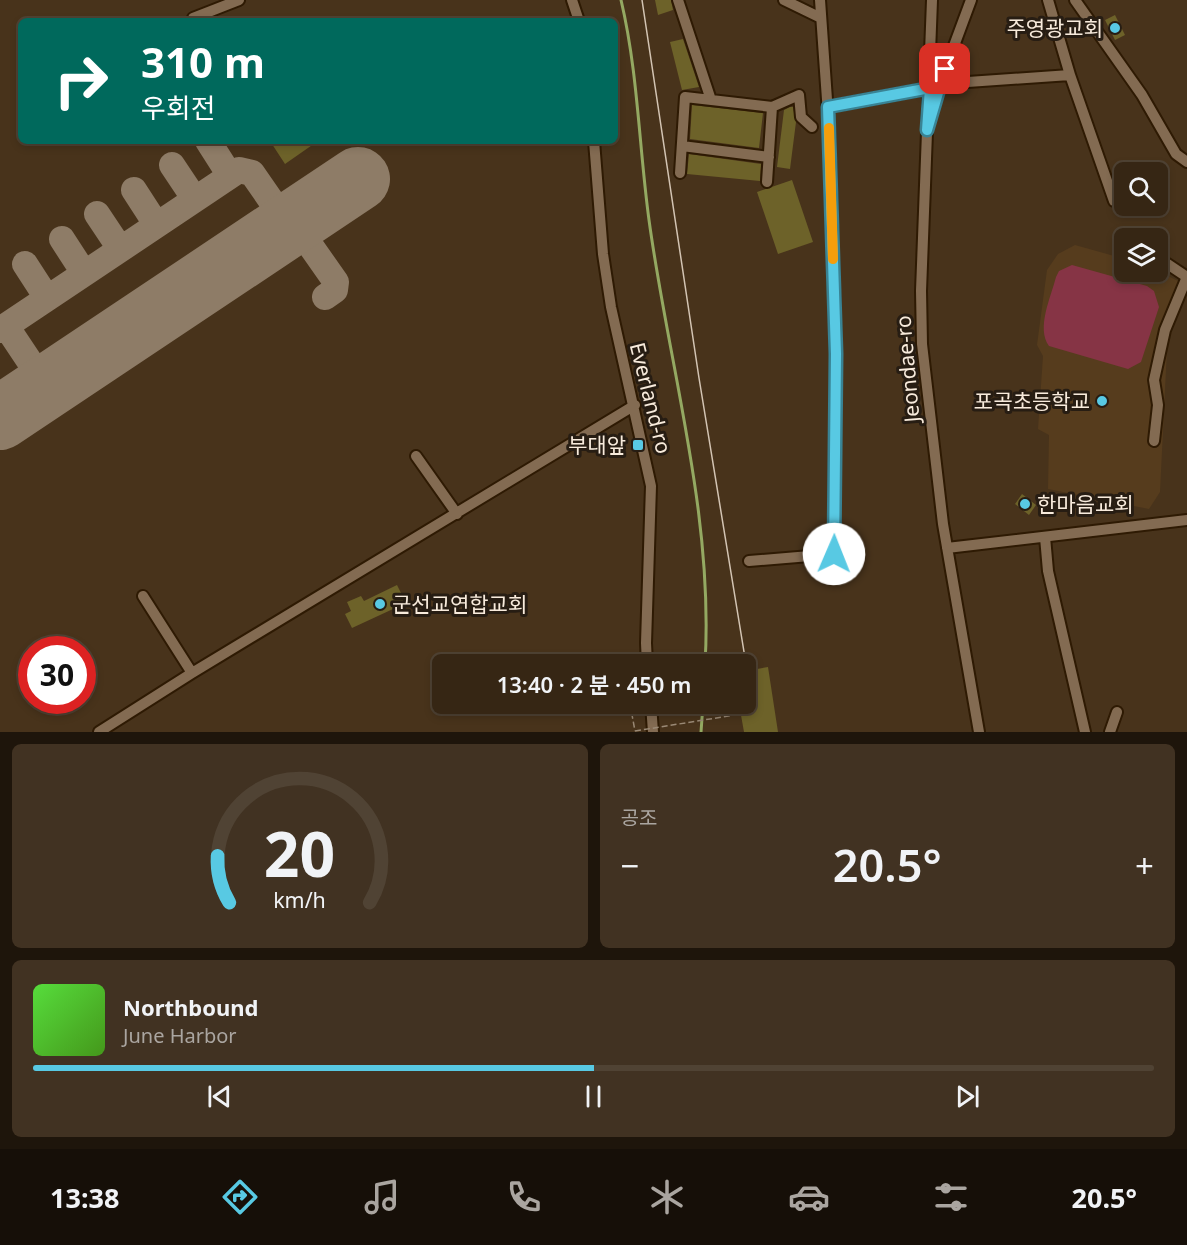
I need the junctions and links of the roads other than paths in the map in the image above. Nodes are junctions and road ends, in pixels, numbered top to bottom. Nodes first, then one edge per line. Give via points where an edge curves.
1 (239, 0) edge
2 (572, 0) edge
3 (678, 0) edge
4 (784, 0) edge
5 (820, 0) edge
6 (932, 0) edge
7 (971, 0) edge
8 (1048, 0) edge
9 (1075, 0) edge
10 (194, 18) dead end
11 (578, 18) edge
12 (820, 18) junction
13 (1070, 75) junction
14 (935, 86) junction
15 (711, 100) junction
16 (772, 107) junction
17 (828, 107) junction
18 (812, 127) dead end
19 (594, 144) edge
20 (682, 146) junction
21 (769, 157) junction
22 (1187, 162) edge
23 (680, 173) dead end
24 (767, 183) dead end
25 (1114, 201) dead end
26 (1168, 264) edge
27 (1187, 277) edge
28 (634, 405) junction
29 (1154, 441) dead end
30 (416, 456) dead end
31 (457, 514) junction
32 (1187, 520) edge
33 (1045, 537) junction
34 (947, 548) junction
35 (749, 561) dead end
36 (143, 596) dead end
37 (646, 654) edge
38 (192, 673) junction
39 (1117, 712) dead end
40 (652, 714) edge
41 (99, 732) edge
42 (653, 732) edge
43 (980, 732) edge
44 (1085, 732) edge
45 (1110, 732) edge

1 - 10 street
2 - 11 street
3 - 15 street
4 - 12 street
5 - 12 street
6 - 14 street, Jeondae-ro
7 - 14 street
8 - 13 street
9 - 22 street via 1142,95 1176,154
12 - 17 street
13 - 14 street
13 - 25 street
14 - 17 street
14 - 34 street, Jeondae-ro via 927,130 921,320
15 - 16 street
15 - 20 street via 685,97
16 - 18 street via 799,95 801,117
16 - 21 street
17 - 35 street via 836,354 834,554
19 - 28 street, Everland-ro via 609,297
20 - 21 street
20 - 23 street
21 - 24 street
26 - 27 street
27 - 29 street via 1165,330 1154,380 1158,405
28 - 31 street
28 - 37 street, Everland-ro via 651,486
30 - 31 street
31 - 38 street
32 - 33 street
33 - 34 street
33 - 44 street via 1048,571
34 - 43 street, Jeondae-ro
36 - 38 street
38 - 41 street
39 - 45 street
40 - 42 street

